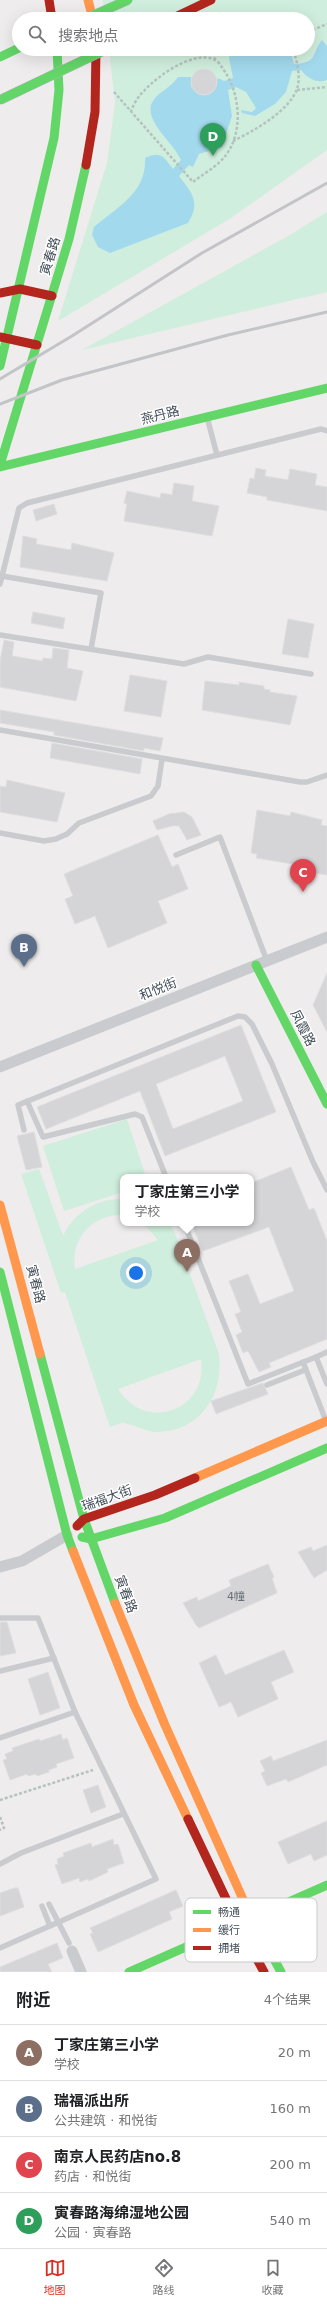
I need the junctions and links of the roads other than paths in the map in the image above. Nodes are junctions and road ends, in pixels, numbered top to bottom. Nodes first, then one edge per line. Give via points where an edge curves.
1 (49, 0) edge
2 (88, 0) edge
3 (128, 0) edge
4 (211, 0) edge
5 (51, 12) edge
6 (91, 12) edge
7 (101, 12) edge
8 (186, 12) edge
9 (12, 48) edge
10 (0, 49) edge
11 (12, 51) edge
12 (57, 56) edge
13 (92, 56) edge
14 (96, 56) edge
15 (0, 57) edge
16 (0, 100) edge
17 (20, 289) junction
18 (0, 293) edge
19 (52, 296) junction
20 (4, 337) edge
21 (36, 345) junction
22 (0, 366) edge
23 (327, 388) edge
24 (207, 417) junction
25 (327, 431) edge
26 (217, 455) junction
27 (0, 466) edge
28 (2, 576) junction
29 (0, 584) edge
30 (0, 635) edge
31 (92, 649) junction
32 (311, 674) dead end
33 (0, 730) edge
34 (162, 758) junction
35 (327, 775) edge
36 (0, 833) edge
37 (176, 855) dead end
38 (327, 936) edge
39 (261, 963) junction
40 (0, 1067) edge
41 (27, 1101) junction
42 (327, 1104) edge
43 (24, 1130) dead end
44 (165, 1174) edge
45 (327, 1190) edge
46 (0, 1205) edge
47 (185, 1226) edge
48 (0, 1272) edge
49 (327, 1352) edge
50 (316, 1357) junction
51 (303, 1362) junction
52 (306, 1370) junction
53 (327, 1384) edge
54 (267, 1385) dead end
55 (327, 1421) edge
56 (327, 1448) edge
57 (84, 1519) junction
58 (67, 1535) junction
59 (91, 1539) junction
60 (0, 1567) edge
61 (0, 1618) edge
62 (54, 1658) junction
63 (0, 1671) edge
64 (75, 1712) junction
65 (0, 1738) edge
66 (123, 1814) junction
67 (0, 1864) edge
68 (327, 1885) edge
69 (226, 1898) edge
70 (242, 1898) edge
71 (297, 1898) edge
72 (49, 1904) dead end
73 (42, 1906) dead end
74 (58, 1923) junction
75 (50, 1926) junction
76 (70, 1947) joint
77 (185, 1947) edge
78 (0, 1948) edge
79 (259, 1962) edge
80 (275, 1962) edge
81 (81, 1972) edge
82 (129, 1972) edge
83 (264, 1972) edge
84 (281, 1972) edge

1 - 5 main road
2 - 6 main road
3 - 7 main road, bridge
4 - 8 main road
9 - 10 main road
11 - 15 main road
12 - 17 main road, 寅春路 via 59,90 54,138
13 - 16 main road, bridge
14 - 19 main road, 寅春路 via 95,112 91,145 69,239
17 - 18 main road
17 - 19 main road
17 - 20 main road, 寅春路
19 - 21 main road, 寅春路
20 - 21 main road
20 - 22 main road, 寅春路
21 - 27 main road, 寅春路
23 - 24 main road, 燕丹路
24 - 26 lane
24 - 27 main road, 燕丹路
25 - 26 lane via 321,429
26 - 28 lane via 27,503 19,508
28 - 29 lane
28 - 31 lane via 101,593
30 - 31 lane
31 - 32 lane via 184,664 208,657 224,658
33 - 34 lane
34 - 35 lane via 300,782
34 - 36 lane via 158,786 151,796 79,824 56,839 44,841
37 - 39 lane via 220,837
38 - 39 street, 和悦街
39 - 40 street, 和悦街
39 - 42 main road, 凤霞路
41 - 43 lane via 18,1105
41 - 44 lane via 43,1137 139,1115
41 - 45 lane via 238,1016 245,1018 252,1024 272,1064
46 - 57 main road, 寅春路
47 - 51 lane via 248,1384
48 - 58 main road
49 - 50 lane
50 - 51 lane
50 - 53 lane
51 - 52 lane
52 - 54 lane
52 - 55 lane
55 - 57 main road, 瑞福大街 via 155,1495
56 - 59 main road via 166,1518
57 - 58 main road, 瑞福大街
57 - 59 main road, 寅春路
58 - 59 main road
58 - 60 street via 22,1561
58 - 69 main road via 134,1705
59 - 70 main road, 寅春路 via 165,1725
61 - 62 lane via 38,1618
62 - 63 lane
62 - 64 lane
64 - 65 lane
64 - 66 lane
66 - 67 lane via 21,1853
66 - 74 lane via 156,1878
68 - 71 main road
72 - 74 lane
73 - 75 lane
74 - 75 lane
74 - 76 lane
75 - 78 lane
76 - 81 street
77 - 82 main road
79 - 83 main road
80 - 84 main road, 寅春路

